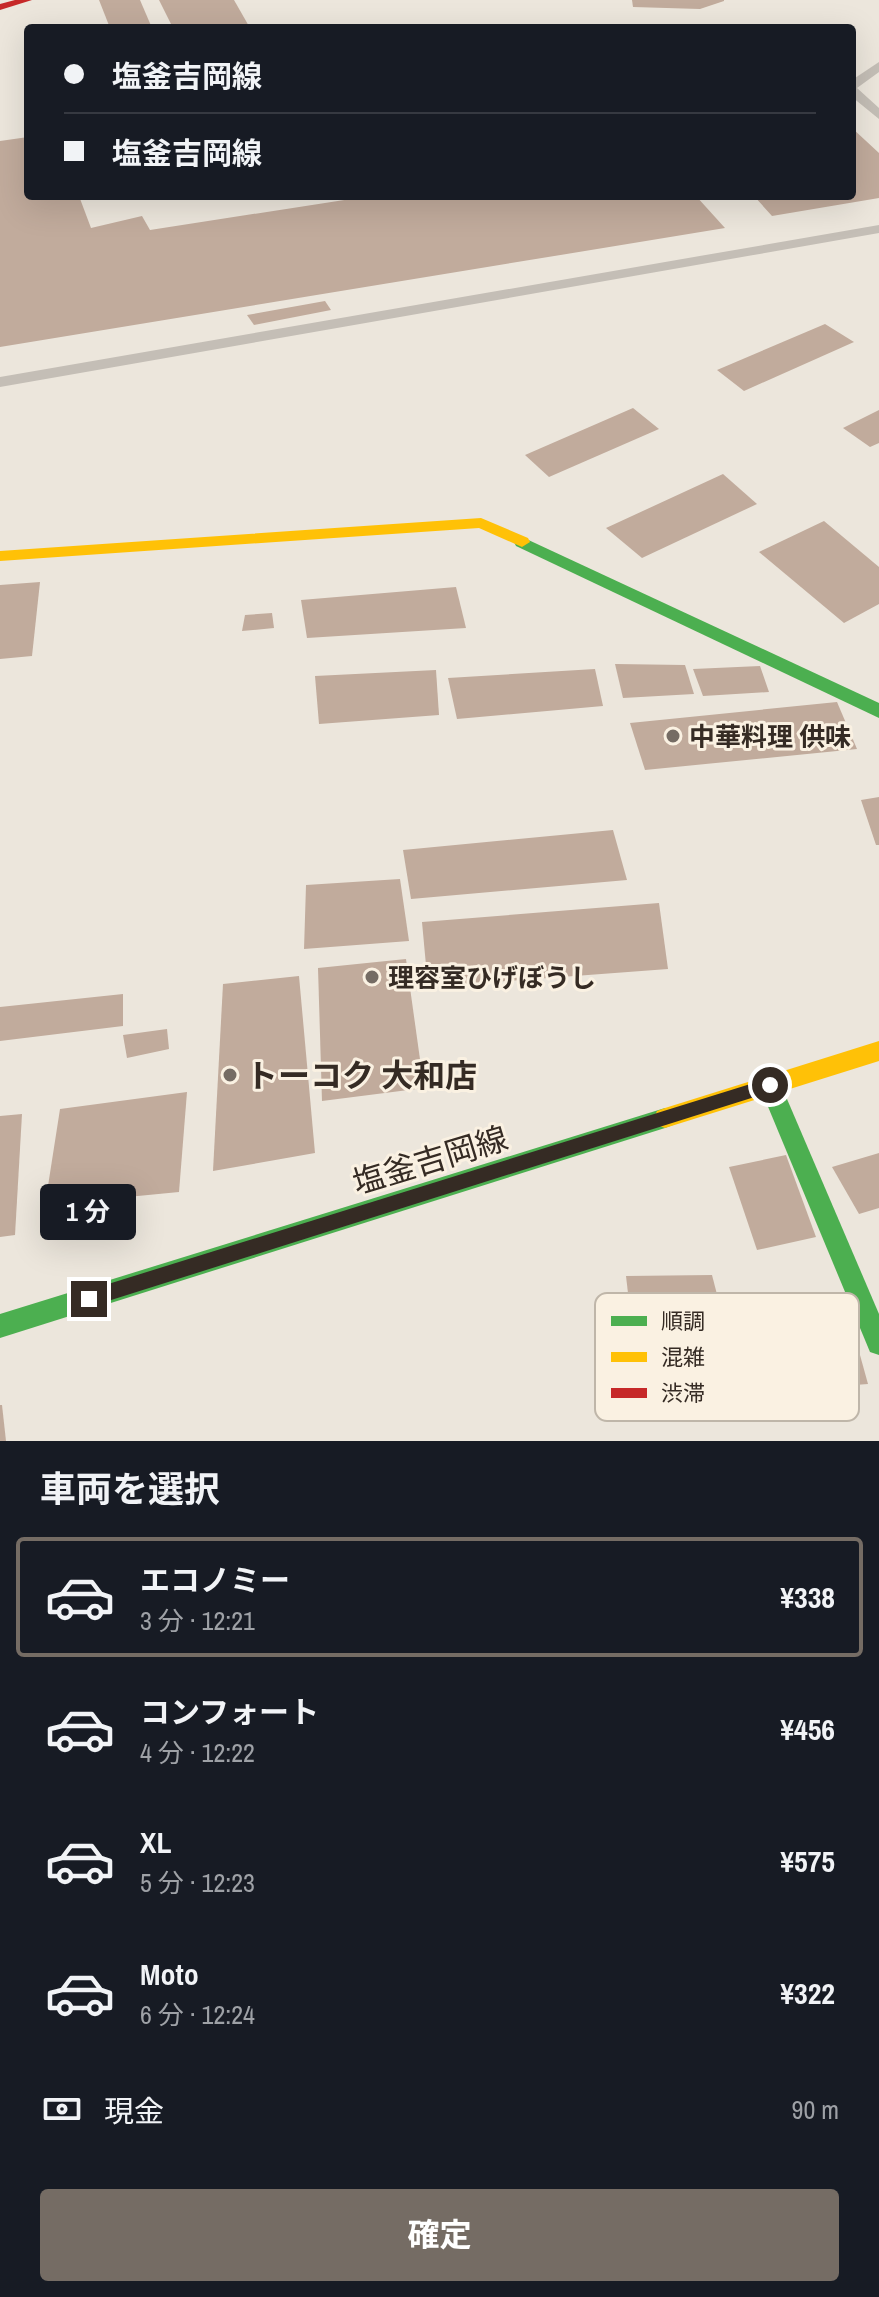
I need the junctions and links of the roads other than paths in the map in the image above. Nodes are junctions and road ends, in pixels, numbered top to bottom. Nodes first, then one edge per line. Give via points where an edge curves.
1 (27, 0) edge
2 (0, 7) edge
3 (879, 66) edge
4 (856, 85) edge
5 (856, 92) edge
6 (879, 115) edge
7 (879, 229) edge
8 (0, 382) edge
9 (0, 556) edge
10 (879, 711) edge
11 (879, 1051) edge
12 (770, 1085) junction
13 (858, 1293) edge
14 (859, 1296) edge
15 (0, 1326) edge
16 (879, 1343) edge

1 - 2 street
3 - 4 lane
5 - 6 lane
7 - 8 lane
9 - 10 street via 481,523
11 - 12 street, 塩釜吉岡線
12 - 13 street
12 - 15 street, 塩釜吉岡線
14 - 16 street

